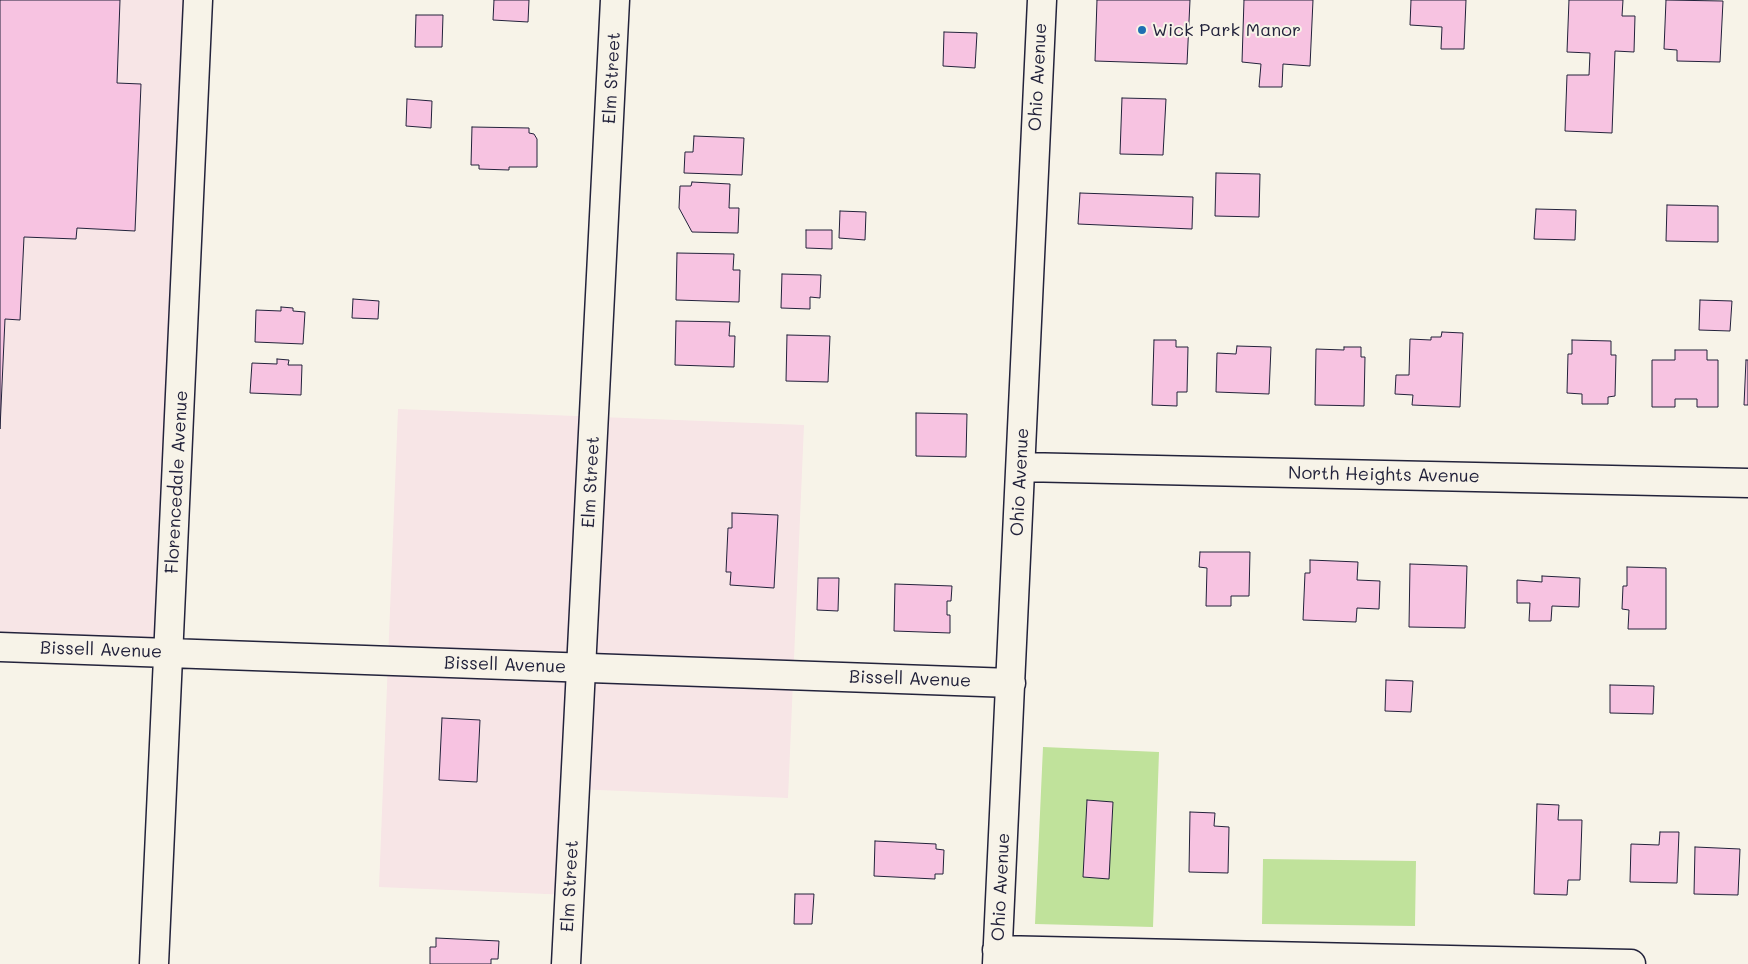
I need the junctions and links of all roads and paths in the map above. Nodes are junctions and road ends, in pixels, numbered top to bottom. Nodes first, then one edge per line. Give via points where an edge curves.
1 (198, 0) edge
2 (616, 0) edge
3 (1042, 0) edge
4 (1020, 467) junction
5 (1748, 483) edge
6 (0, 647) edge
7 (169, 653) junction
8 (581, 667) junction
9 (1011, 683) junction
10 (997, 957) edge
11 (154, 964) edge
12 (566, 964) edge
13 (1631, 964) edge

1 - 7 street, Florencedale Avenue
2 - 8 street, Elm Street
3 - 4 street, Ohio Avenue
4 - 5 street, North Heights Avenue
4 - 9 street, Ohio Avenue
6 - 7 street, Bissell Avenue
7 - 8 street, Bissell Avenue
7 - 11 street, Florencedale Avenue
8 - 9 street, Bissell Avenue
8 - 12 street, Elm Street
9 - 10 street, Ohio Avenue
10 - 13 street

